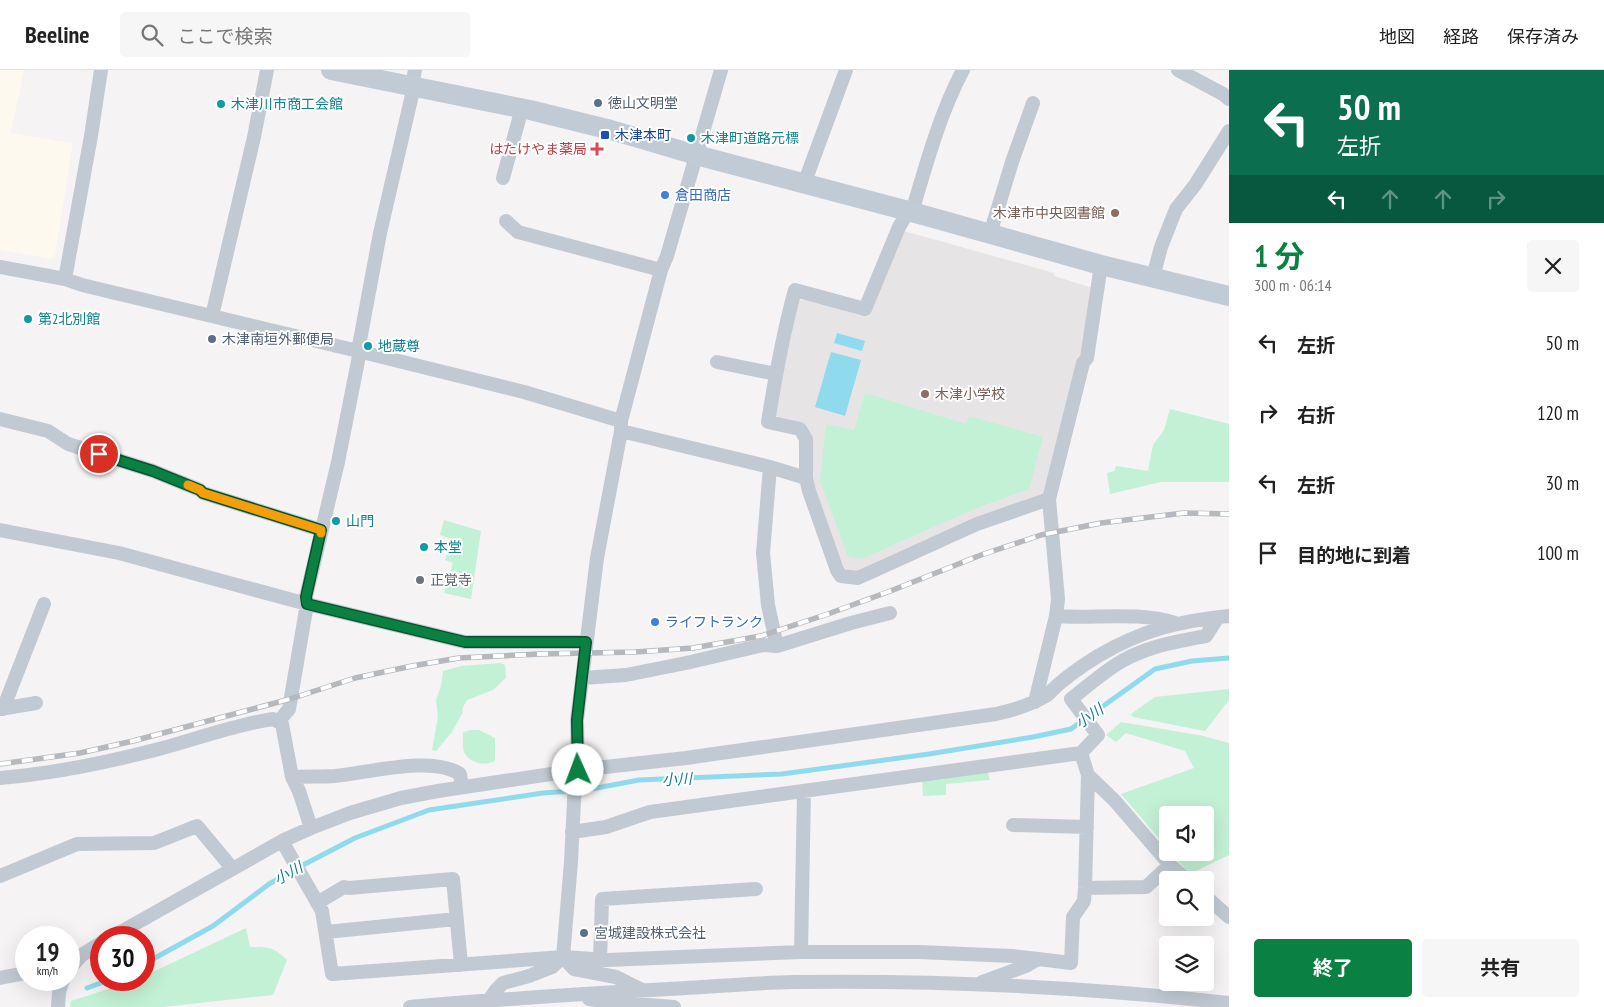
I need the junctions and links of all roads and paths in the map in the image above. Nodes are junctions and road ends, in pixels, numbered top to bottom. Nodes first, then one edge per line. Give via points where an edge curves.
1 (101, 70) edge
2 (267, 70) edge
3 (331, 70) edge
4 (720, 70) edge
5 (846, 70) edge
6 (963, 70) edge
7 (1178, 70) edge
8 (414, 78) edge
9 (1229, 98) edge
10 (1033, 103) dead end
11 (522, 108) junction
12 (1229, 130) edge
13 (696, 155) junction
14 (503, 178) dead end
15 (804, 184) junction
16 (910, 212) junction
17 (506, 221) dead end
18 (990, 234) junction
19 (1101, 265) junction
20 (0, 267) edge
21 (661, 270) junction
22 (1153, 277) junction
23 (65, 279) junction
24 (1229, 296) edge
25 (212, 316) junction
26 (359, 351) junction
27 (718, 362) dead end
28 (776, 374) junction
29 (0, 419) edge
30 (621, 426) junction
31 (770, 466) junction
32 (806, 478) junction
33 (1049, 499) junction
34 (0, 530) edge
35 (321, 530) junction
36 (44, 604) dead end
37 (307, 604) junction
38 (890, 613) dead end
39 (1056, 616) junction
40 (1224, 616) edge
41 (1175, 623) junction
42 (586, 642) junction
43 (777, 646) junction
44 (582, 678) junction
45 (1036, 702) junction
46 (36, 703) dead end
47 (1, 709) edge
48 (279, 721) junction
49 (1080, 753) junction
50 (1088, 775) junction
51 (577, 776) junction
52 (292, 777) junction
53 (0, 778) edge
54 (462, 787) junction
55 (804, 792) junction
56 (572, 825) junction
57 (1013, 825) dead end
58 (1087, 826) junction
59 (311, 828) junction
60 (282, 841) junction
61 (1170, 865) junction
62 (232, 868) junction
63 (1177, 871) edge
64 (0, 876) edge
65 (1085, 888) junction
66 (756, 889) dead end
67 (317, 903) junction
68 (1214, 904) edge
69 (1229, 916) edge
70 (456, 920) junction
71 (131, 926) edge
72 (326, 932) junction
73 (801, 952) junction
74 (563, 957) junction
75 (1038, 959) junction
76 (600, 960) junction
77 (461, 965) junction
78 (15, 975) edge
79 (0, 978) edge
80 (976, 985) junction
81 (642, 990) junction
82 (61, 991) edge
83 (566, 995) junction
84 (490, 1000) junction
85 (1229, 1003) edge
86 (58, 1007) edge
87 (410, 1007) edge
88 (674, 1007) edge

1 - 23 street
2 - 25 street
3 - 8 street
4 - 13 street
5 - 15 street
6 - 16 street
7 - 9 street
8 - 11 street
8 - 26 street via 380,234
10 - 18 street
11 - 13 street
11 - 14 street
12 - 22 street via 1176,209 1160,247
13 - 15 street
13 - 21 street
15 - 16 street
16 - 18 street
16 - 28 street via 899,227 866,309 795,290
17 - 21 street via 518,232
18 - 19 street
19 - 22 street
19 - 33 street via 1087,358 1083,363
20 - 23 street
21 - 30 street
22 - 24 street
23 - 25 street
25 - 26 street
26 - 30 street via 524,392
26 - 35 street via 338,462
27 - 28 street
28 - 32 street via 768,422 800,429 806,439
29 - 35 street via 48,431 68,444 153,471 203,493
30 - 31 street
30 - 42 street
31 - 32 street
31 - 43 street via 763,553 768,605
32 - 33 street via 837,570 841,576 858,578 976,524
33 - 39 street via 1058,599
34 - 37 street via 119,553
35 - 37 street
36 - 47 street
37 - 42 street via 465,642
37 - 48 street via 289,709
38 - 43 street
39 - 41 street via 1160,618
39 - 45 street
40 - 41 street
40 - 49 street via 1206,636 1156,646 1126,658 1071,699 1098,735
41 - 45 street via 1108,650
42 - 44 street
43 - 44 street via 763,644 686,664 626,675
44 - 51 street via 577,720
45 - 51 street via 996,714
46 - 47 street
48 - 52 street
48 - 53 street via 238,726 151,751 83,765
49 - 50 street
49 - 55 street
50 - 58 street
50 - 61 street
51 - 54 street
51 - 56 street
52 - 54 street via 333,776 426,765 452,769 460,774
52 - 59 street
54 - 59 street via 401,798
55 - 56 street via 650,812 606,827
55 - 73 street
56 - 74 street
57 - 58 street
58 - 65 street
59 - 60 street
60 - 62 street
60 - 67 street
61 - 63 street
61 - 65 street via 1146,888
62 - 64 street via 197,826 154,843 77,844
62 - 71 street
65 - 75 street via 1084,901 1073,917 1071,963
66 - 76 street via 602,899
67 - 70 street via 344,887 453,879
67 - 72 street
68 - 69 street
70 - 72 street
70 - 77 street
72 - 77 street via 332,974
73 - 75 street via 919,952
73 - 76 street
74 - 76 street
74 - 77 street
74 - 81 street via 574,969 616,977
74 - 84 street via 552,967 503,983
75 - 80 street
78 - 79 street
80 - 81 street via 790,982
80 - 85 street via 1084,990
81 - 83 street
82 - 86 street
83 - 84 street
83 - 88 street
84 - 87 street

